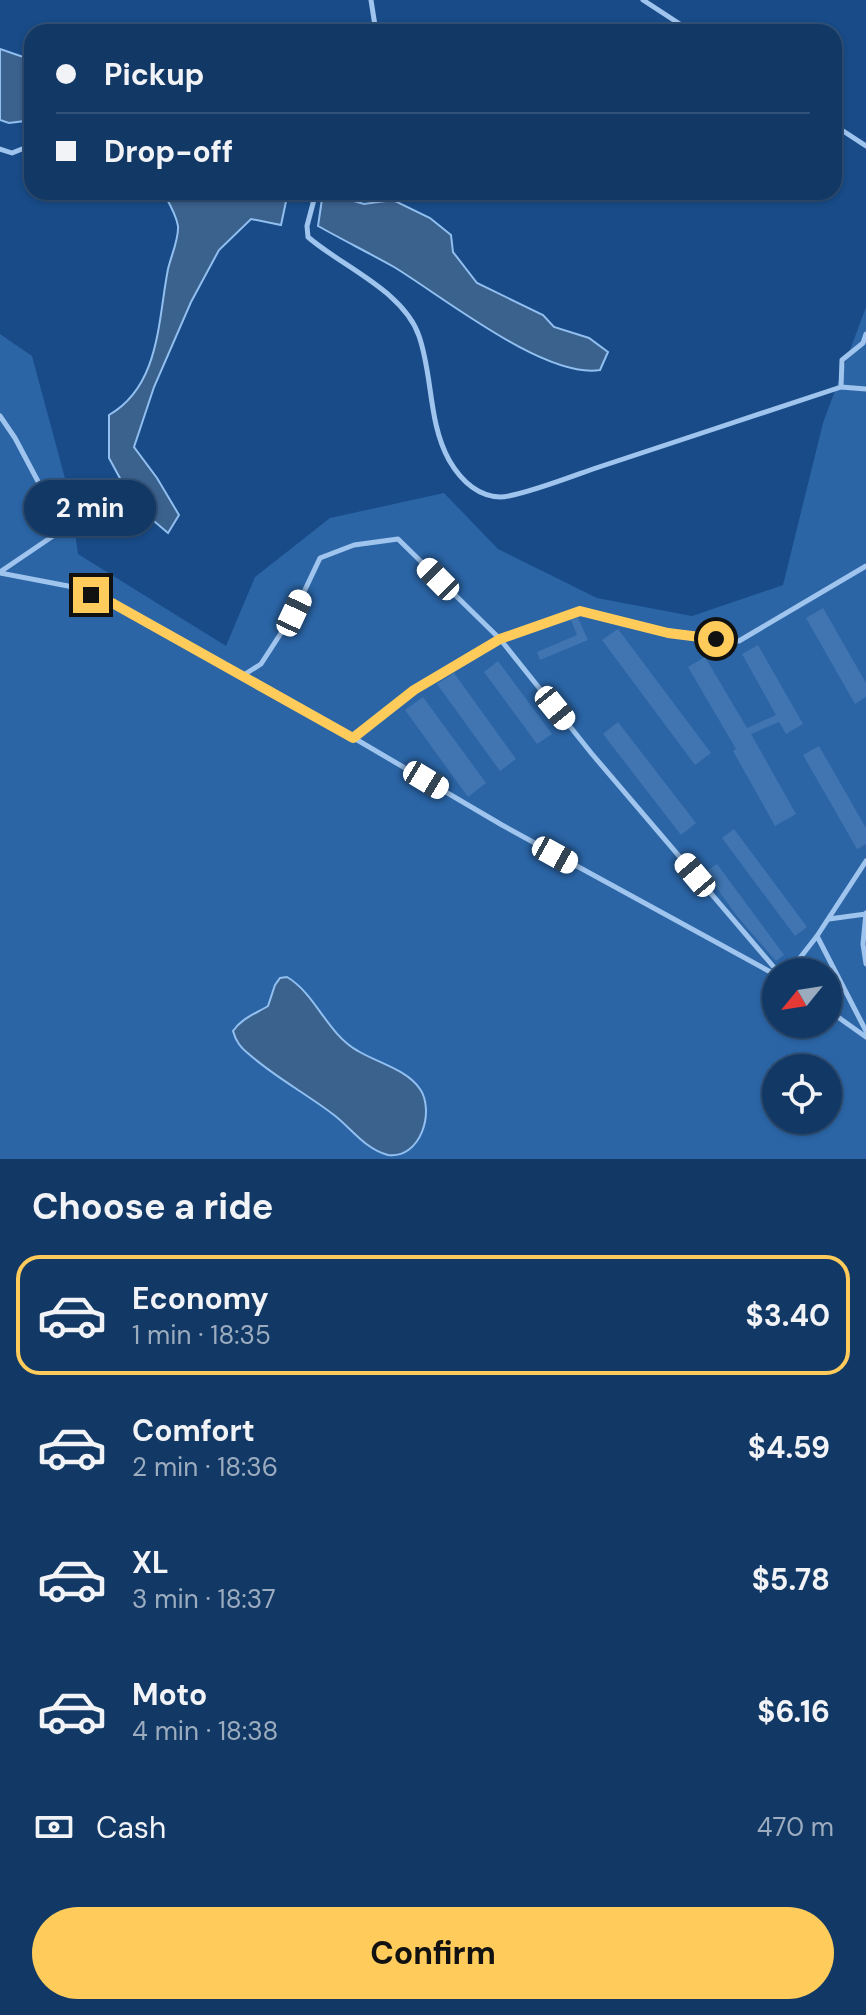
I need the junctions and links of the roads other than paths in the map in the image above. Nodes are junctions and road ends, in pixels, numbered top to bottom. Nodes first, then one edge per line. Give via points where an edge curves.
1 (371, 0) edge
2 (643, 0) edge
3 (375, 24) edge
4 (680, 24) edge
5 (842, 130) edge
6 (866, 146) edge
7 (24, 148) edge
8 (0, 149) edge
9 (314, 200) edge
10 (866, 334) edge
11 (841, 387) junction
12 (866, 389) edge
13 (0, 416) edge
14 (866, 566) edge
15 (0, 572) edge
16 (500, 639) junction
17 (242, 676) junction
18 (353, 738) junction
19 (866, 861) edge
20 (866, 914) edge
21 (828, 919) junction
22 (817, 936) junction
23 (764, 958) edge
24 (800, 958) edge
25 (866, 964) edge
26 (762, 965) edge
27 (842, 1020) edge
28 (866, 1031) edge
29 (866, 1037) edge

1 - 3 lane
2 - 4 lane
5 - 6 lane
7 - 8 lane via 12,153
9 - 11 lane via 308,237 361,271 419,335 448,459 479,492 502,497 556,482
10 - 11 lane via 842,360
11 - 12 lane
13 - 15 lane via 60,523 56,534
14 - 16 lane via 739,641 668,633 580,611
15 - 17 lane via 68,586 114,604
16 - 17 lane via 398,539 354,545 320,558 294,613 261,664
16 - 18 lane via 414,690
16 - 23 lane
17 - 18 lane
18 - 26 lane via 528,840
19 - 21 lane
20 - 21 lane
20 - 25 lane
21 - 22 lane
22 - 24 lane
22 - 28 lane
27 - 29 lane

